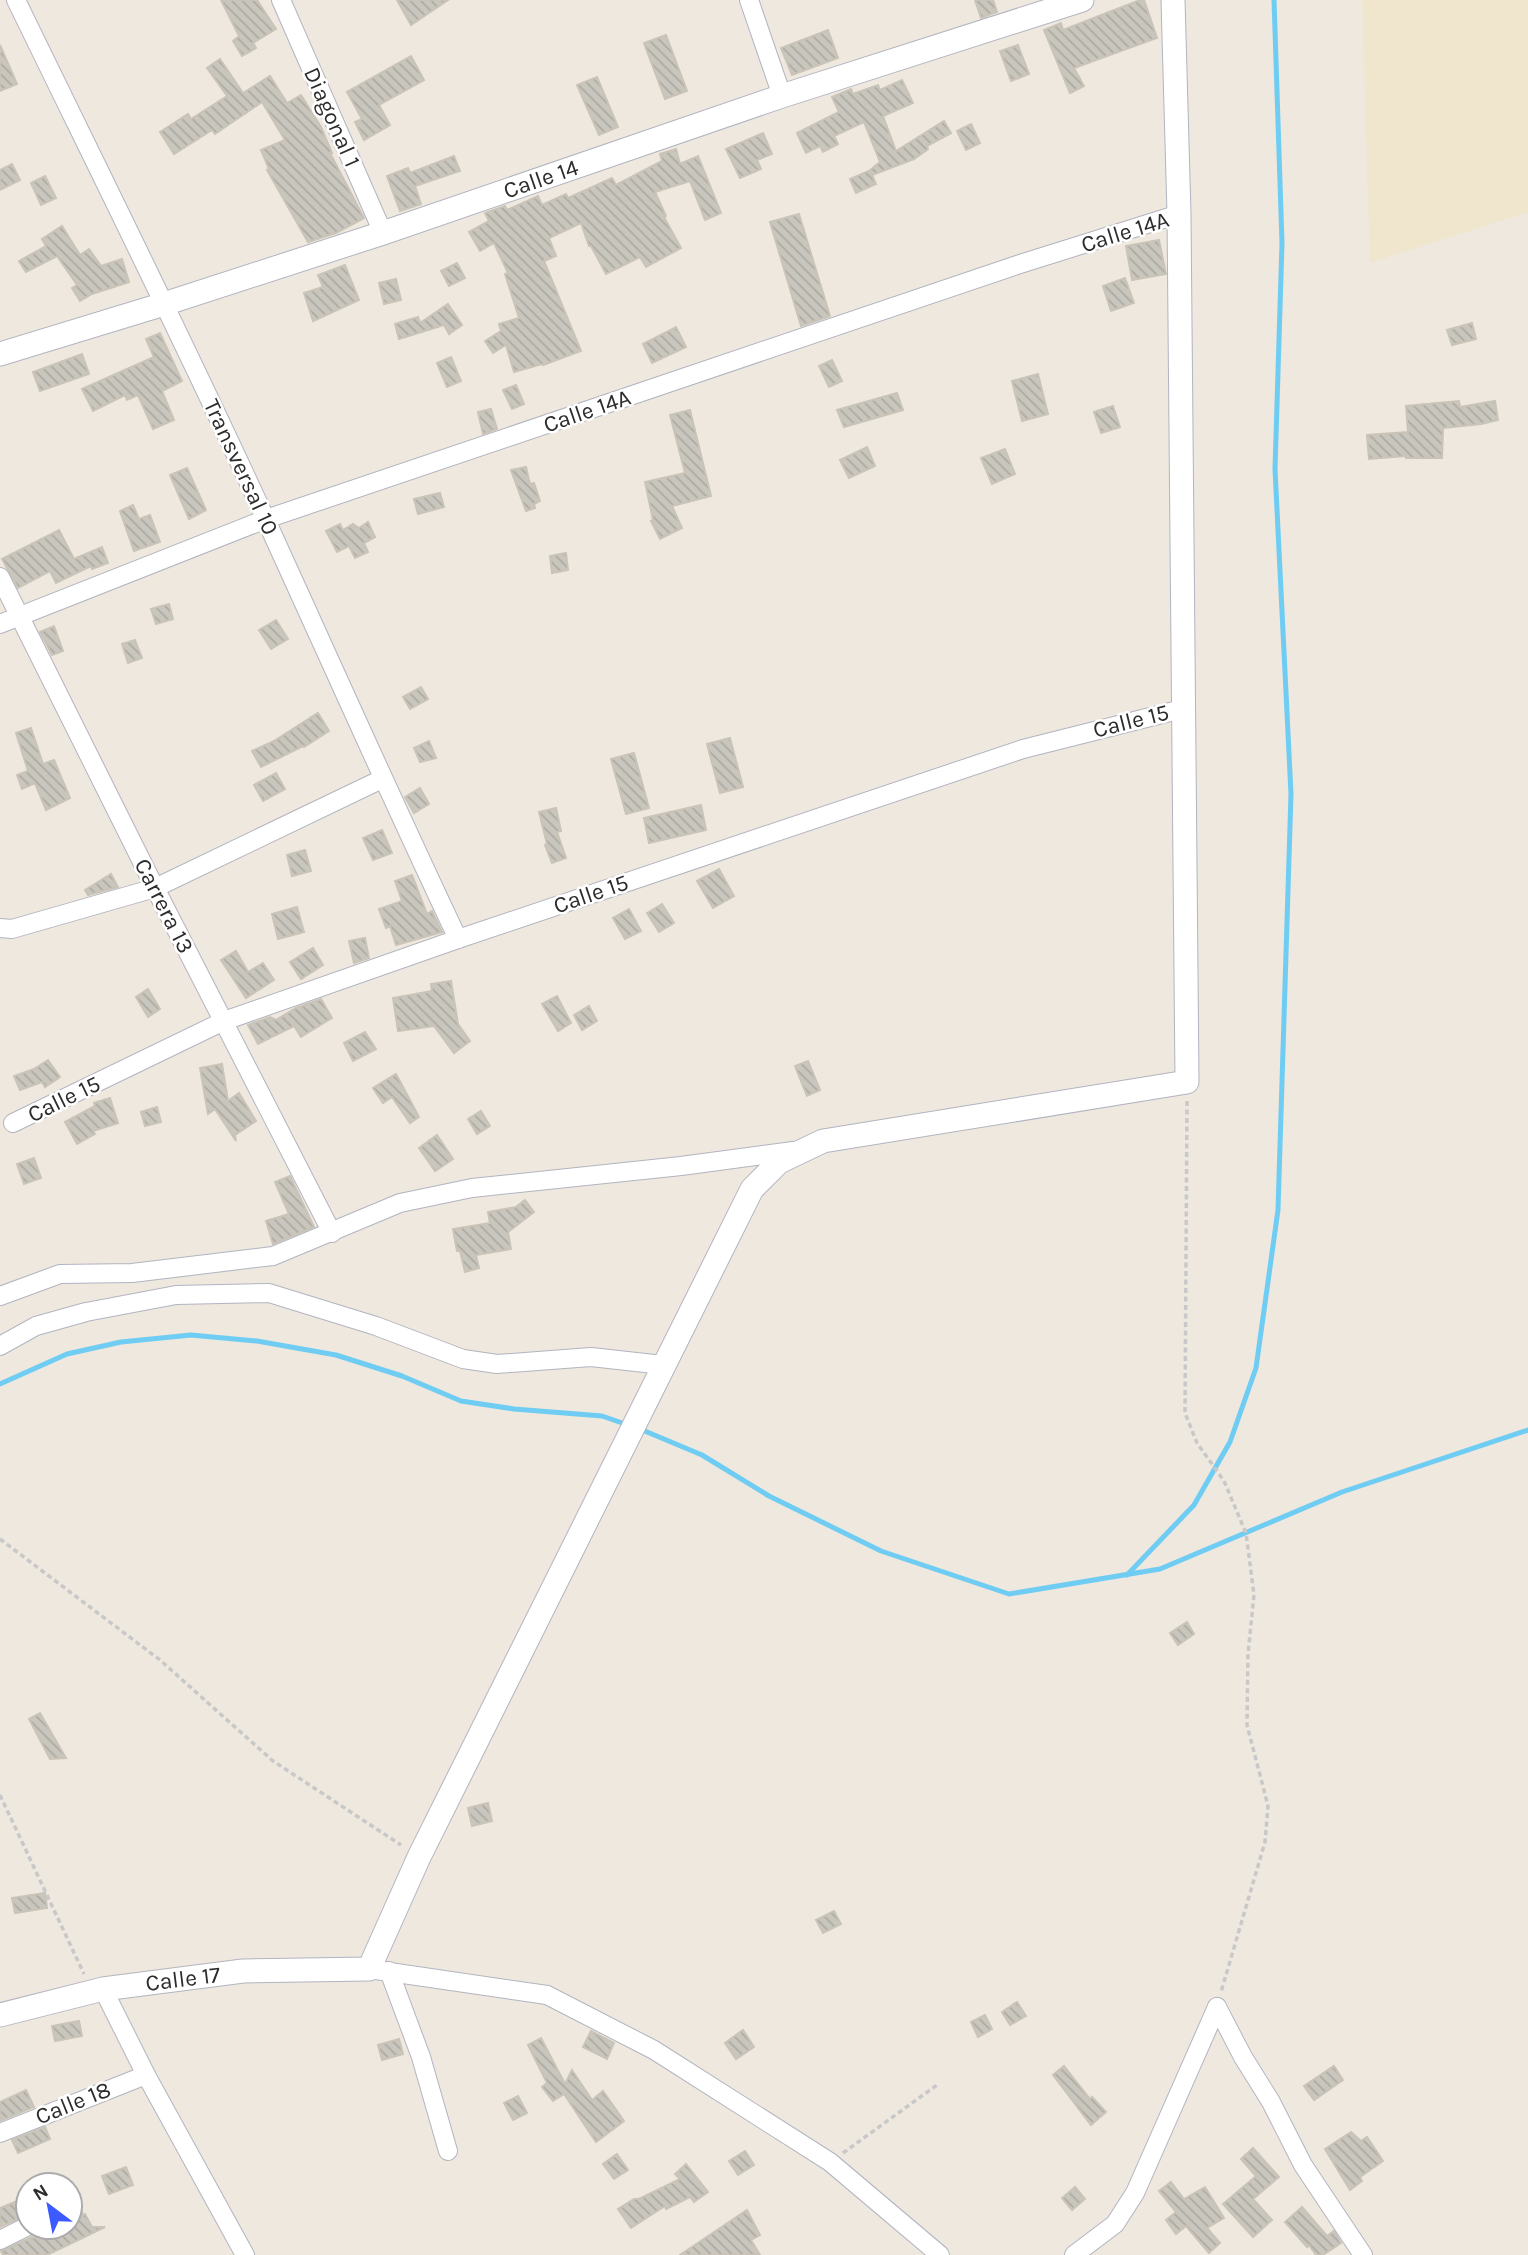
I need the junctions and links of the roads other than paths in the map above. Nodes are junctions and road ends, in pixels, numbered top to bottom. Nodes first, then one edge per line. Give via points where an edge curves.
1 (16, 0) edge
2 (281, 0) edge
3 (749, 0) edge
4 (1082, 0) edge
5 (1173, 0) edge
6 (782, 96) junction
7 (1179, 214) junction
8 (383, 233) junction
9 (164, 304) junction
10 (0, 354) edge
11 (266, 519) junction
12 (0, 577) edge
13 (19, 617) junction
14 (0, 624) edge
15 (1186, 708) junction
16 (382, 779) junction
17 (155, 888) junction
18 (0, 928) edge
19 (458, 939) junction
20 (224, 1021) junction
21 (13, 1124) dead end
22 (806, 1149) junction
23 (332, 1233) junction
24 (0, 1296) edge
25 (0, 1346) edge
26 (663, 1365) junction
27 (379, 1970) junction
28 (98, 1990) junction
29 (0, 2015) edge
30 (146, 2075) junction
31 (0, 2133) edge
32 (448, 2151) dead end
33 (245, 2255) edge
34 (940, 2255) edge
35 (1074, 2255) edge
36 (1363, 2255) edge

1 - 9 street, Transversal 10
2 - 8 street, Diagonal 1
3 - 6 street
4 - 6 street, Calle 14
5 - 7 street
6 - 8 street, Calle 14
7 - 11 street, Calle 14A
7 - 15 street
8 - 9 street, Calle 14
9 - 10 street, Calle 14
9 - 11 street, Transversal 10
11 - 13 street, Calle 14A
11 - 16 street, Transversal 10
12 - 13 street, Carrera 13
13 - 14 street, Calle 14A
13 - 17 street, Carrera 13
15 - 19 street, Calle 15 via 1023,749
15 - 22 street via 1187,1082 822,1141
16 - 17 street
16 - 19 street, Transversal 10
17 - 18 street via 12,929
17 - 20 street, Carrera 13
19 - 20 street, Calle 15
20 - 21 street, Calle 15
20 - 23 street, Carrera 13
22 - 23 street via 472,1188 400,1203
22 - 26 street via 779,1162 752,1189
23 - 24 street via 273,1256 132,1273 60,1274
25 - 26 street via 36,1326 86,1312 176,1295 269,1293 463,1359 497,1364 591,1357
26 - 27 street via 419,1857
27 - 28 street, Calle 17 via 243,1971
27 - 32 street via 421,2057
27 - 34 street via 547,1995 654,2050 830,2162
28 - 29 street, Calle 17
28 - 30 street
30 - 31 street, Calle 18
30 - 33 street
35 - 36 street via 1115,2224 1135,2193 1217,2007 1303,2165

